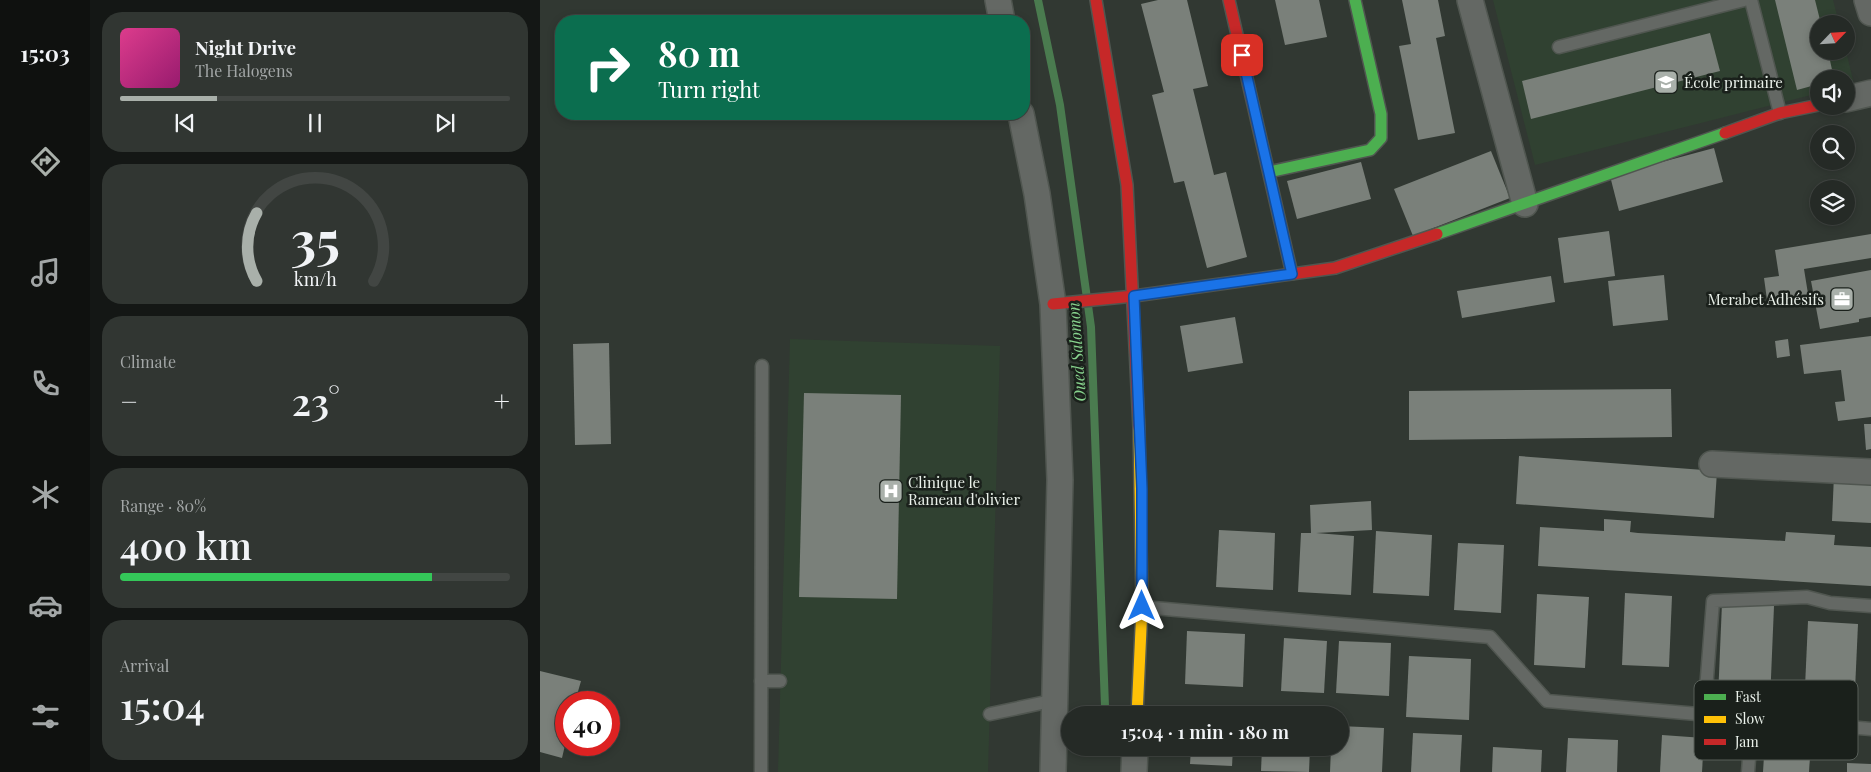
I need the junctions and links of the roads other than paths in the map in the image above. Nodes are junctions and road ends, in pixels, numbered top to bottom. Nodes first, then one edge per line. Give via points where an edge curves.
1 (998, 0) edge
2 (1096, 0) edge
3 (1229, 0) edge
4 (1355, 0) edge
5 (1470, 0) edge
6 (1744, 0) edge
7 (1751, 0) edge
8 (1867, 0) edge
9 (1871, 13) edge
10 (1001, 15) edge
11 (1558, 47) dead end
12 (1871, 94) edge
13 (1855, 97) edge
14 (1810, 107) edge
15 (1780, 114) junction
16 (1022, 120) edge
17 (1268, 172) junction
18 (1525, 204) junction
19 (1292, 274) junction
20 (1134, 296) junction
21 (1054, 304) junction
22 (762, 366) dead end
23 (1712, 464) dead end
24 (1871, 472) edge
25 (1142, 606) junction
26 (1871, 606) edge
27 (1707, 680) edge
28 (761, 681) junction
29 (780, 681) dead end
30 (1056, 700) junction
31 (1137, 706) edge
32 (990, 714) dead end
33 (1694, 714) edge
34 (1858, 728) edge
35 (1871, 729) edge
36 (1135, 756) edge
37 (761, 772) edge
38 (1053, 772) edge
39 (1134, 772) edge

1 - 10 street
2 - 20 street via 1127,185
3 - 17 street
4 - 17 street via 1382,114 1381,138 1370,150
5 - 18 street
6 - 11 lane
7 - 15 lane
8 - 9 street
12 - 13 street
14 - 15 street
15 - 18 street
16 - 21 street
17 - 19 street
18 - 19 street via 1335,268
19 - 20 street
20 - 21 street
20 - 25 street via 1142,489
21 - 30 street via 1060,480
22 - 28 lane
23 - 24 street
25 - 31 street
25 - 33 lane via 1490,637 1547,701
26 - 27 lane via 1830,603 1807,597 1713,601
28 - 29 lane
28 - 37 lane
30 - 32 lane
30 - 38 street
34 - 35 lane
36 - 39 street

